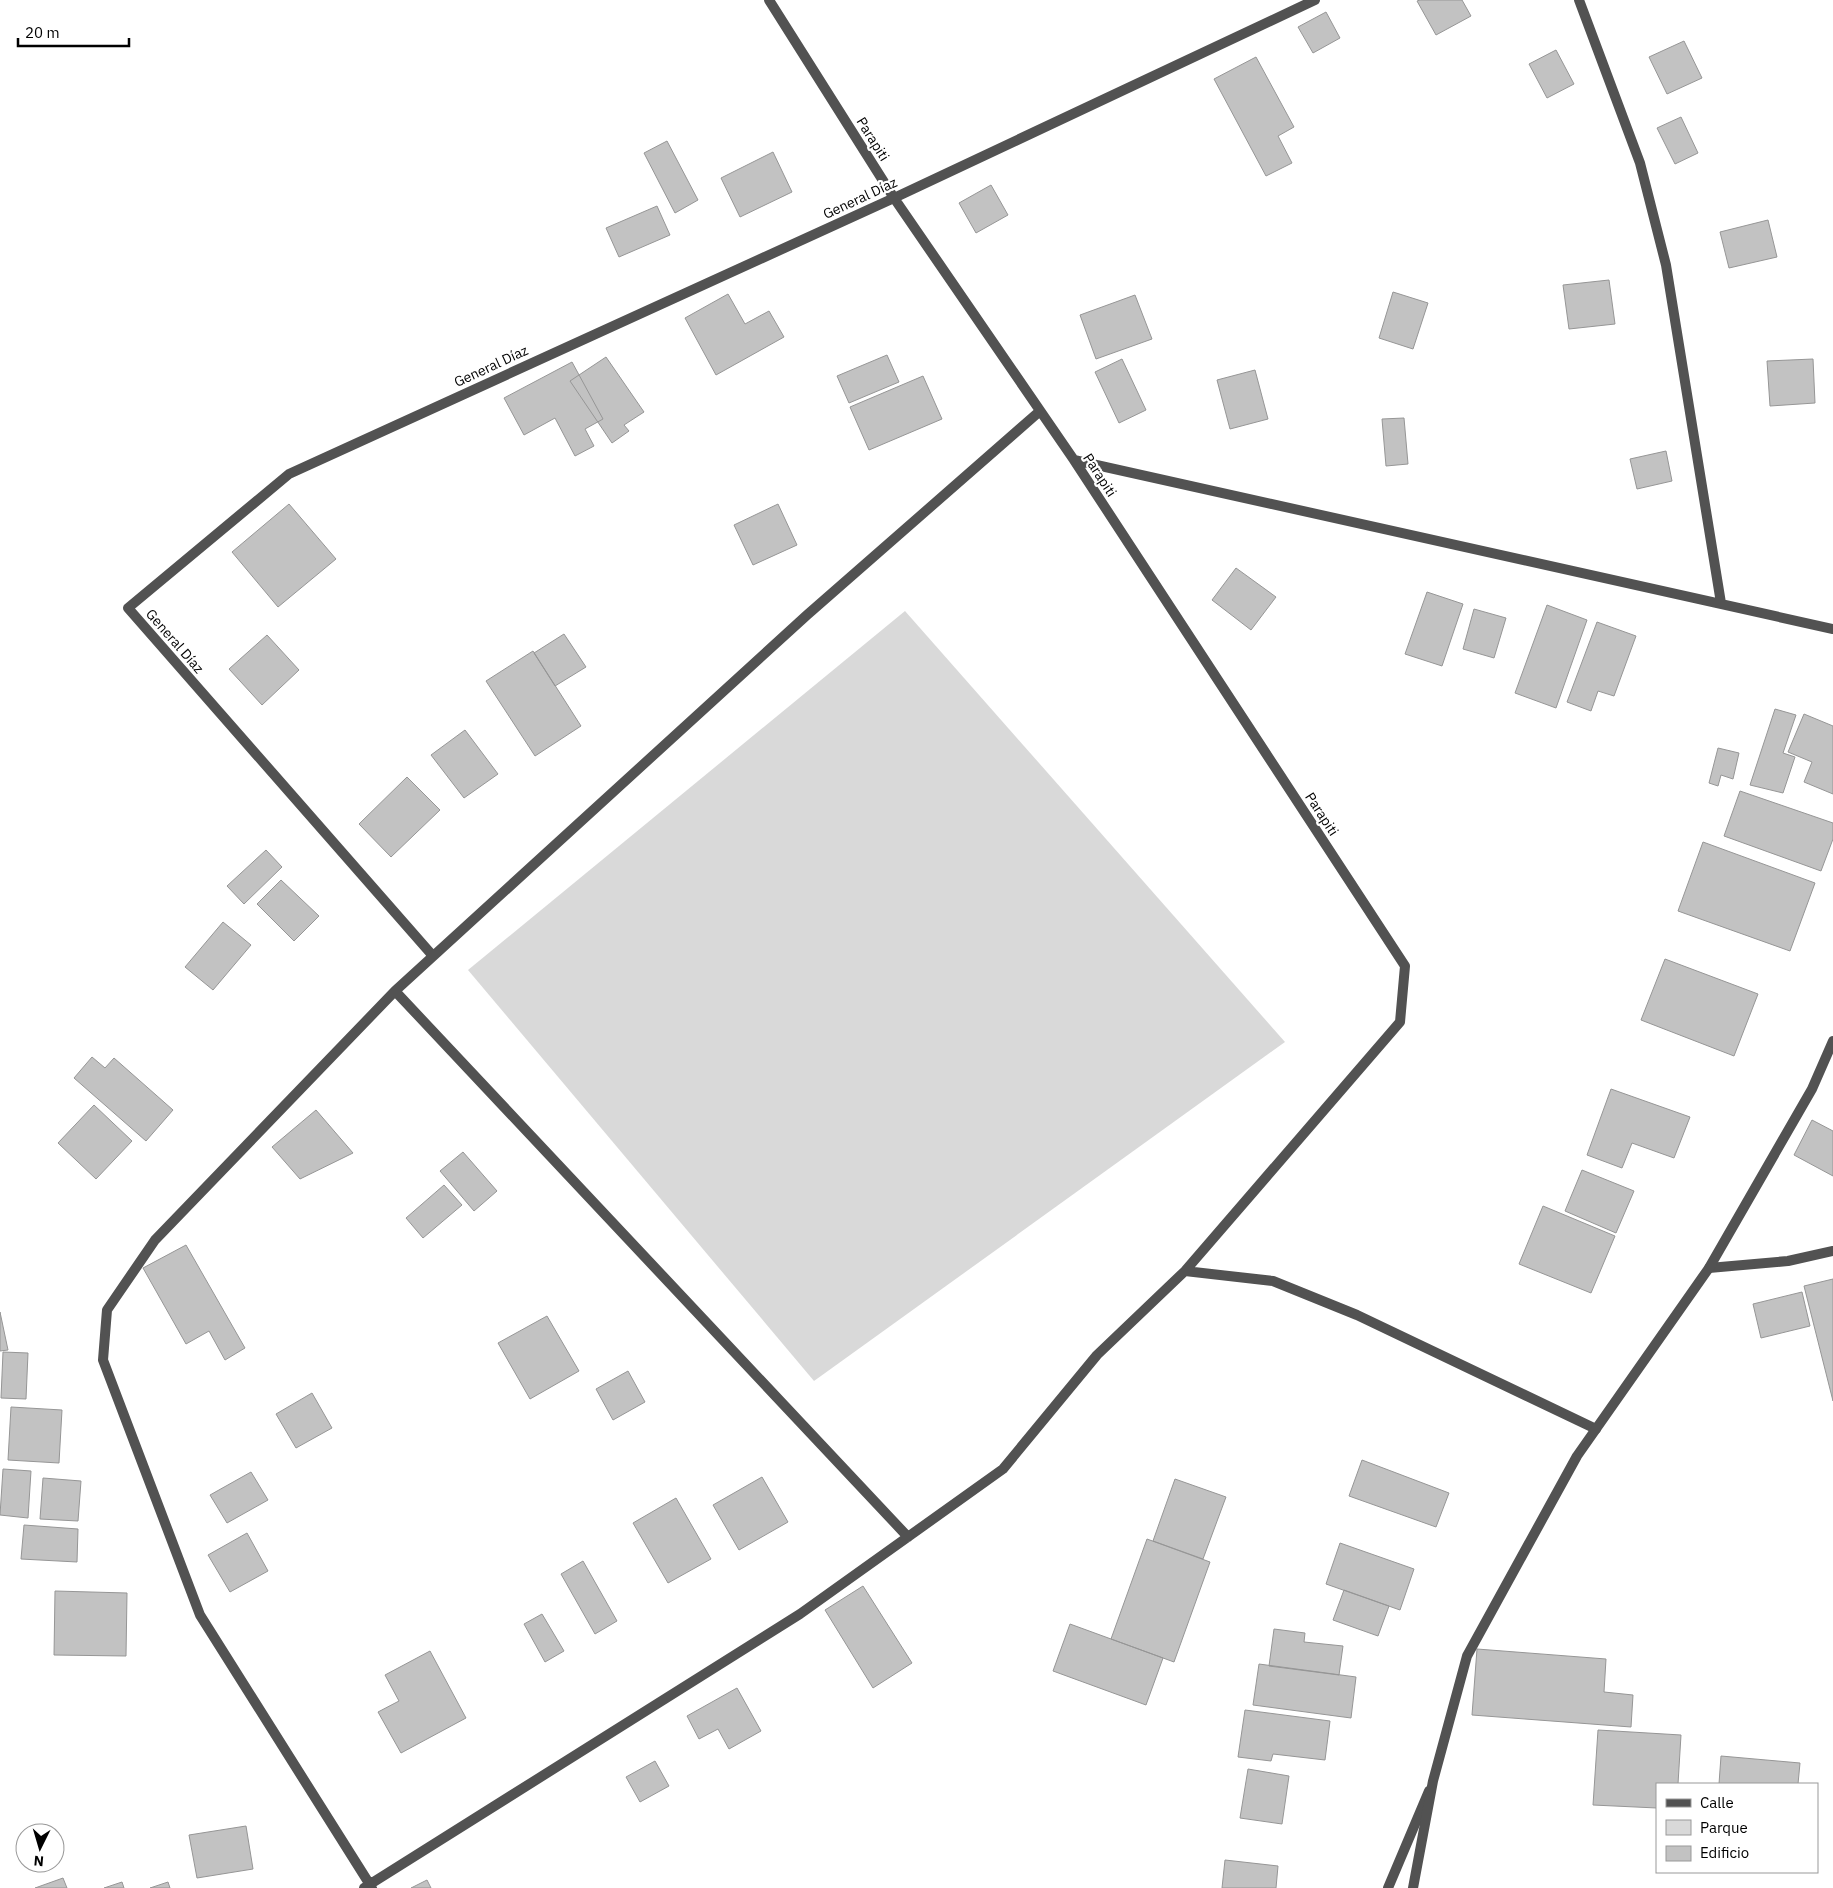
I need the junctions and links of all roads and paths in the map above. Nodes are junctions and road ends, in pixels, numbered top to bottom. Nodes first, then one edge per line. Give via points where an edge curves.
1 (769, 0) edge
2 (1315, 0) edge
3 (1579, 0) edge
4 (894, 198) junction
5 (1040, 411) junction
6 (1074, 460) junction
7 (1721, 603) junction
8 (1833, 629) edge
9 (433, 956) junction
10 (395, 991) junction
11 (1833, 1041) edge
12 (1833, 1251) edge
13 (1709, 1268) junction
14 (1185, 1271) junction
15 (1596, 1429) junction
16 (908, 1537) junction
17 (1433, 1781) junction
18 (369, 1887) edge
19 (1388, 1888) edge
20 (1413, 1888) edge

1 - 4 street, Parapiti
2 - 4 street, General Díaz
3 - 7 street via 1640,162 1666,265
4 - 5 street, Parapiti
4 - 9 street, General Díaz via 288,474 128,608
5 - 6 street, Parapiti
5 - 9 street via 807,615
6 - 7 street
6 - 14 street, Parapiti via 1405,966 1400,1022
7 - 8 street
9 - 10 street
10 - 16 street
10 - 18 street via 155,1240 108,1310 103,1360 200,1615
11 - 13 street via 1812,1089
12 - 13 street via 1788,1261
13 - 15 street
14 - 15 street via 1273,1281 1357,1315
14 - 16 street via 1097,1355 1003,1468
15 - 17 street via 1577,1456 1467,1656
16 - 18 street via 800,1614
17 - 19 street
17 - 20 street

